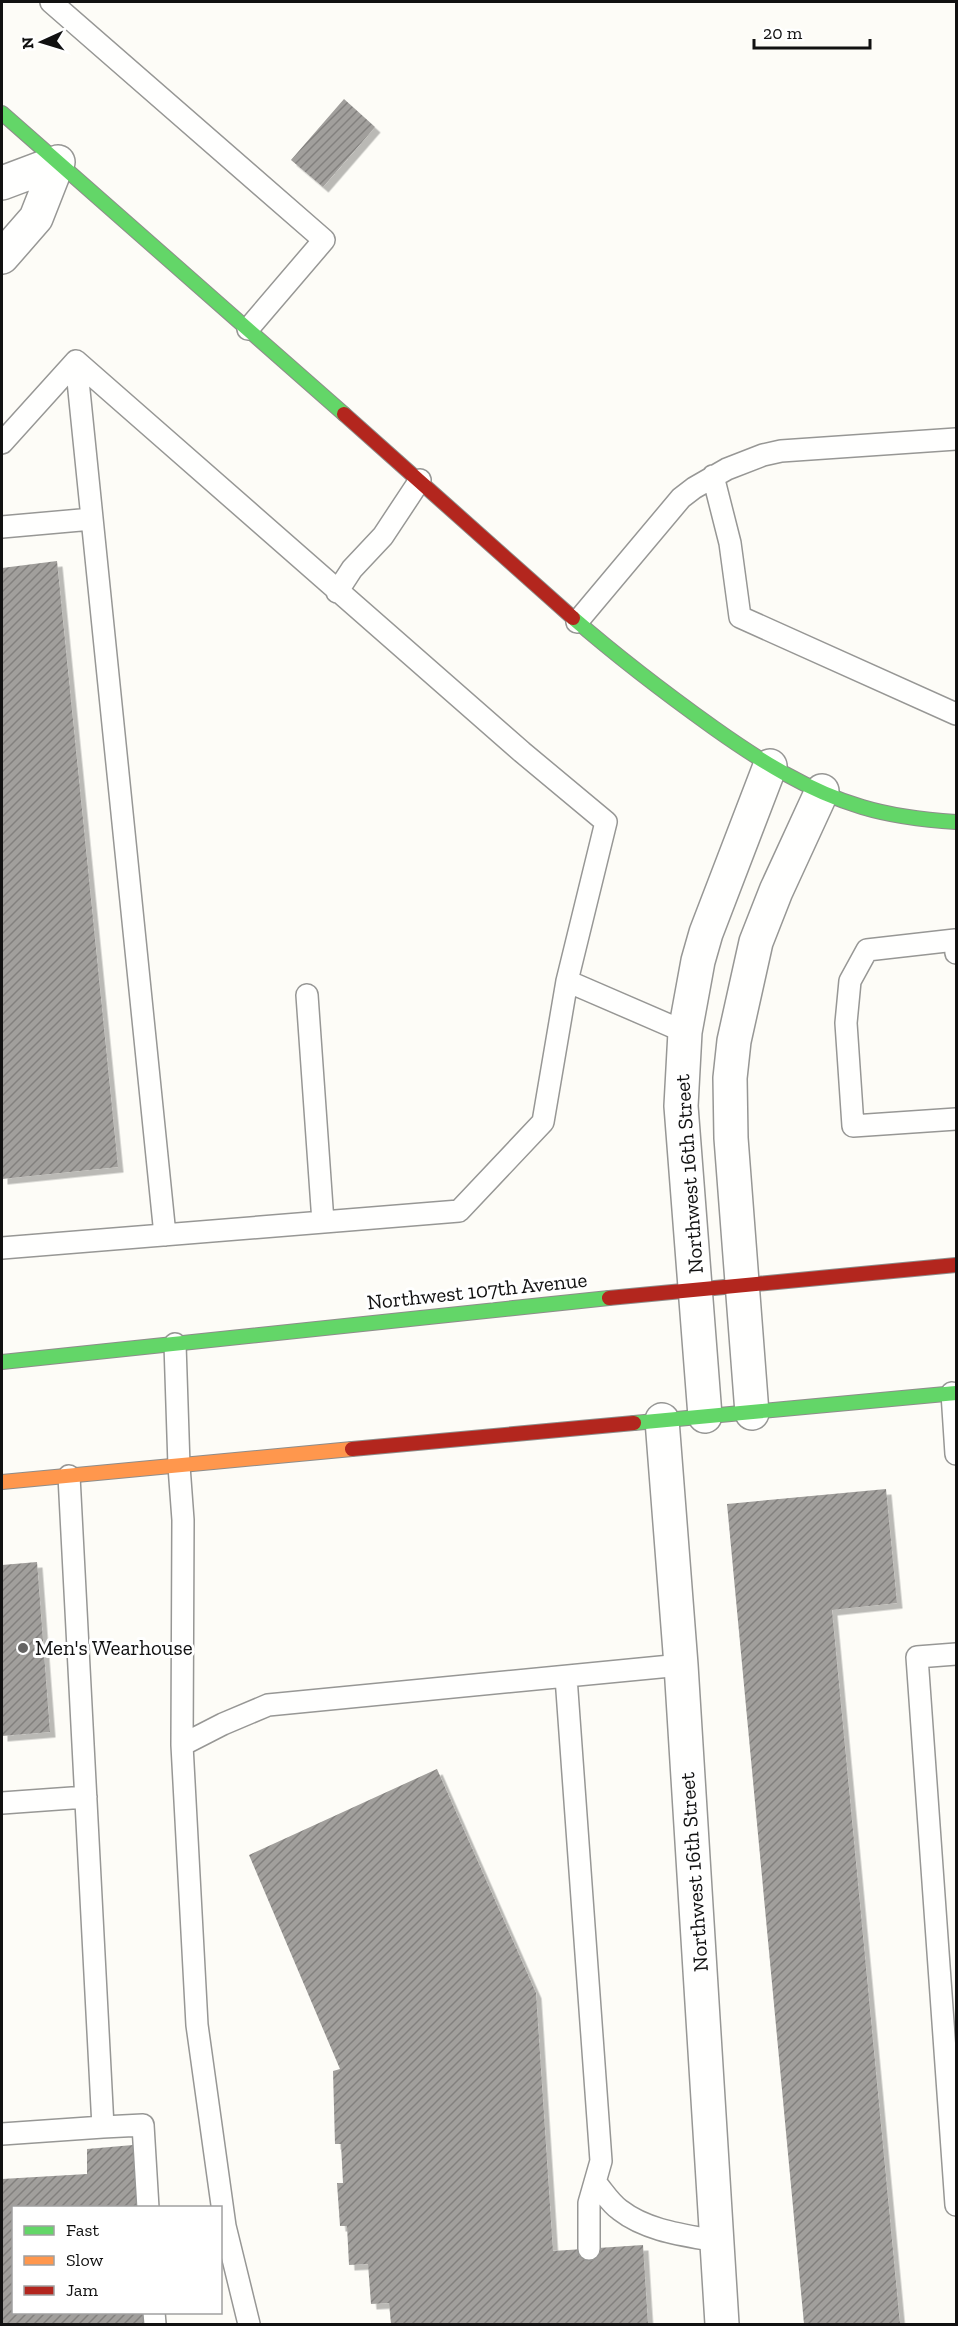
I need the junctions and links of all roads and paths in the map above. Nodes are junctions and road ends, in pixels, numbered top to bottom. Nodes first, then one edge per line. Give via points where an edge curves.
1 (51, 2) edge
2 (2, 113) edge
3 (58, 162) junction
4 (2, 183) edge
5 (2, 257) edge
6 (248, 328) junction
7 (76, 361) junction
8 (957, 440) edge
9 (2, 443) edge
10 (713, 476) junction
11 (420, 480) junction
12 (92, 519) junction
13 (2, 527) edge
14 (337, 592) junction
15 (577, 622) junction
16 (957, 714) edge
17 (770, 766) junction
18 (822, 791) junction
19 (957, 822) edge
20 (957, 953) edge
21 (567, 981) junction
22 (307, 995) dead end
23 (685, 1032) junction
24 (957, 1119) edge
25 (323, 1222) junction
26 (165, 1235) junction
27 (2, 1248) edge
28 (957, 1264) edge
29 (742, 1286) junction
30 (696, 1291) junction
31 (175, 1344) junction
32 (2, 1362) edge
33 (954, 1393) edge
34 (752, 1413) junction
35 (705, 1416) junction
36 (662, 1420) junction
37 (957, 1454) edge
38 (179, 1466) junction
39 (69, 1476) junction
40 (2, 1482) edge
41 (957, 1654) edge
42 (681, 1665) junction
43 (566, 1677) junction
44 (182, 1745) junction
45 (86, 1797) junction
46 (2, 1803) edge
47 (103, 2127) junction
48 (2, 2134) edge
49 (595, 2182) junction
50 (957, 2205) edge
51 (148, 2206) edge
52 (717, 2241) junction
53 (589, 2249) dead end
54 (249, 2325) edge
55 (722, 2325) edge

1 - 6 lane via 324,240
2 - 3 main road
3 - 4 street
3 - 5 street via 36,218
3 - 6 main road
6 - 11 main road
7 - 9 lane
7 - 12 lane
7 - 14 lane
8 - 10 lane via 781,451
10 - 15 lane via 681,498
10 - 16 lane via 730,543 740,617
11 - 14 lane via 383,536 352,569
11 - 15 main road
12 - 13 lane
12 - 26 lane
14 - 21 lane via 606,822
15 - 17 main road via 655,686
17 - 18 main road
17 - 23 street, Northwest 16th Street via 706,933
18 - 19 main road via 880,812
18 - 29 street via 756,942 734,1041 730,1118
20 - 24 lane via 955,940 867,950 850,981 846,1023 853,1126
21 - 23 lane
21 - 25 lane via 543,1122 459,1211
22 - 25 lane
23 - 30 street, Northwest 16th Street via 681,1106
25 - 26 lane
26 - 27 lane
28 - 29 main road, Northwest 107th Avenue
29 - 30 main road, Northwest 107th Avenue
29 - 34 street
30 - 31 main road, Northwest 107th Avenue
30 - 35 street, Northwest 16th Street
31 - 32 main road, Northwest 107th Avenue
31 - 38 lane
33 - 34 main road
33 - 37 lane
34 - 35 main road
35 - 36 main road
36 - 38 main road
36 - 42 street, Northwest 16th Street
38 - 39 main road
38 - 44 lane via 183,1520
39 - 40 main road
39 - 45 lane
41 - 50 lane via 916,1658
42 - 43 lane
42 - 52 street, Northwest 16th Street
43 - 44 lane via 268,1705
43 - 49 lane via 601,2161
44 - 54 lane via 197,2025 225,2226
45 - 46 lane
45 - 47 lane
47 - 48 lane
47 - 51 lane via 143,2125
49 - 52 lane via 619,2209 640,2222 675,2234
49 - 53 lane via 589,2203
52 - 55 street, Northwest 16th Street

